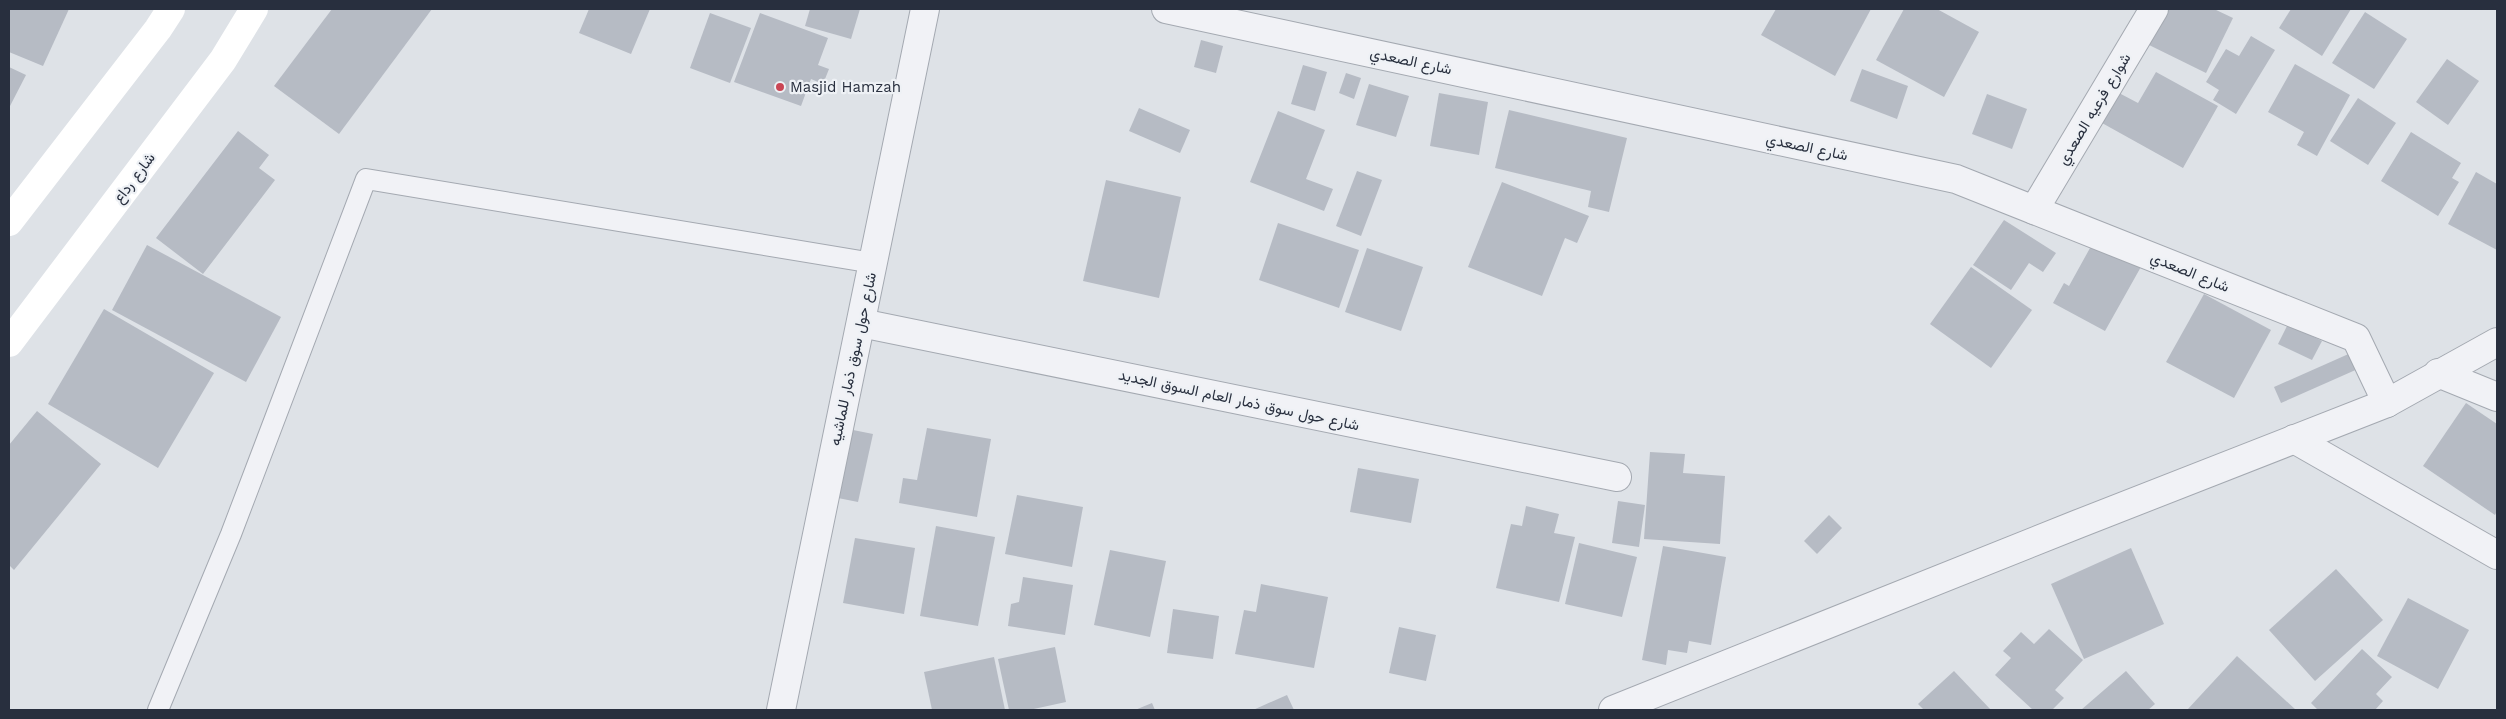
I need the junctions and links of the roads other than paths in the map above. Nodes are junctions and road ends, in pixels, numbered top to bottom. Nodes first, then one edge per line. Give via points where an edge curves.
1 (171, 9) edge
2 (254, 9) edge
3 (925, 9) edge
4 (1166, 9) edge
5 (2154, 9) edge
6 (2034, 210) junction
7 (9, 222) edge
8 (873, 263) junction
9 (861, 323) junction
10 (2497, 342) edge
11 (9, 343) edge
12 (2438, 374) junction
13 (2497, 397) edge
14 (2387, 403) junction
15 (2294, 439) junction
16 (1617, 477) dead end
17 (2497, 555) edge
18 (158, 710) edge
19 (781, 710) edge
20 (1613, 710) edge

1 - 7 main road
2 - 11 main road, شارع رداع via 223,60
3 - 8 street, شارع حول سوق ذمار للماشيه
4 - 6 street, شارع الصعدي via 1956,179
5 - 6 street, شوارع فرعيه الصعدي
6 - 14 street, شارع الصعدي via 2356,338
8 - 9 street, شارع حول سوق ذمار للماشيه
8 - 18 lane via 366,179 231,534
9 - 16 street, شارع حول سوق ذمار العام السوق الجديد
9 - 19 street, شارع حول سوق ذمار للماشيه
10 - 12 street
12 - 13 street
12 - 14 street
14 - 15 street
15 - 17 street
15 - 20 street

